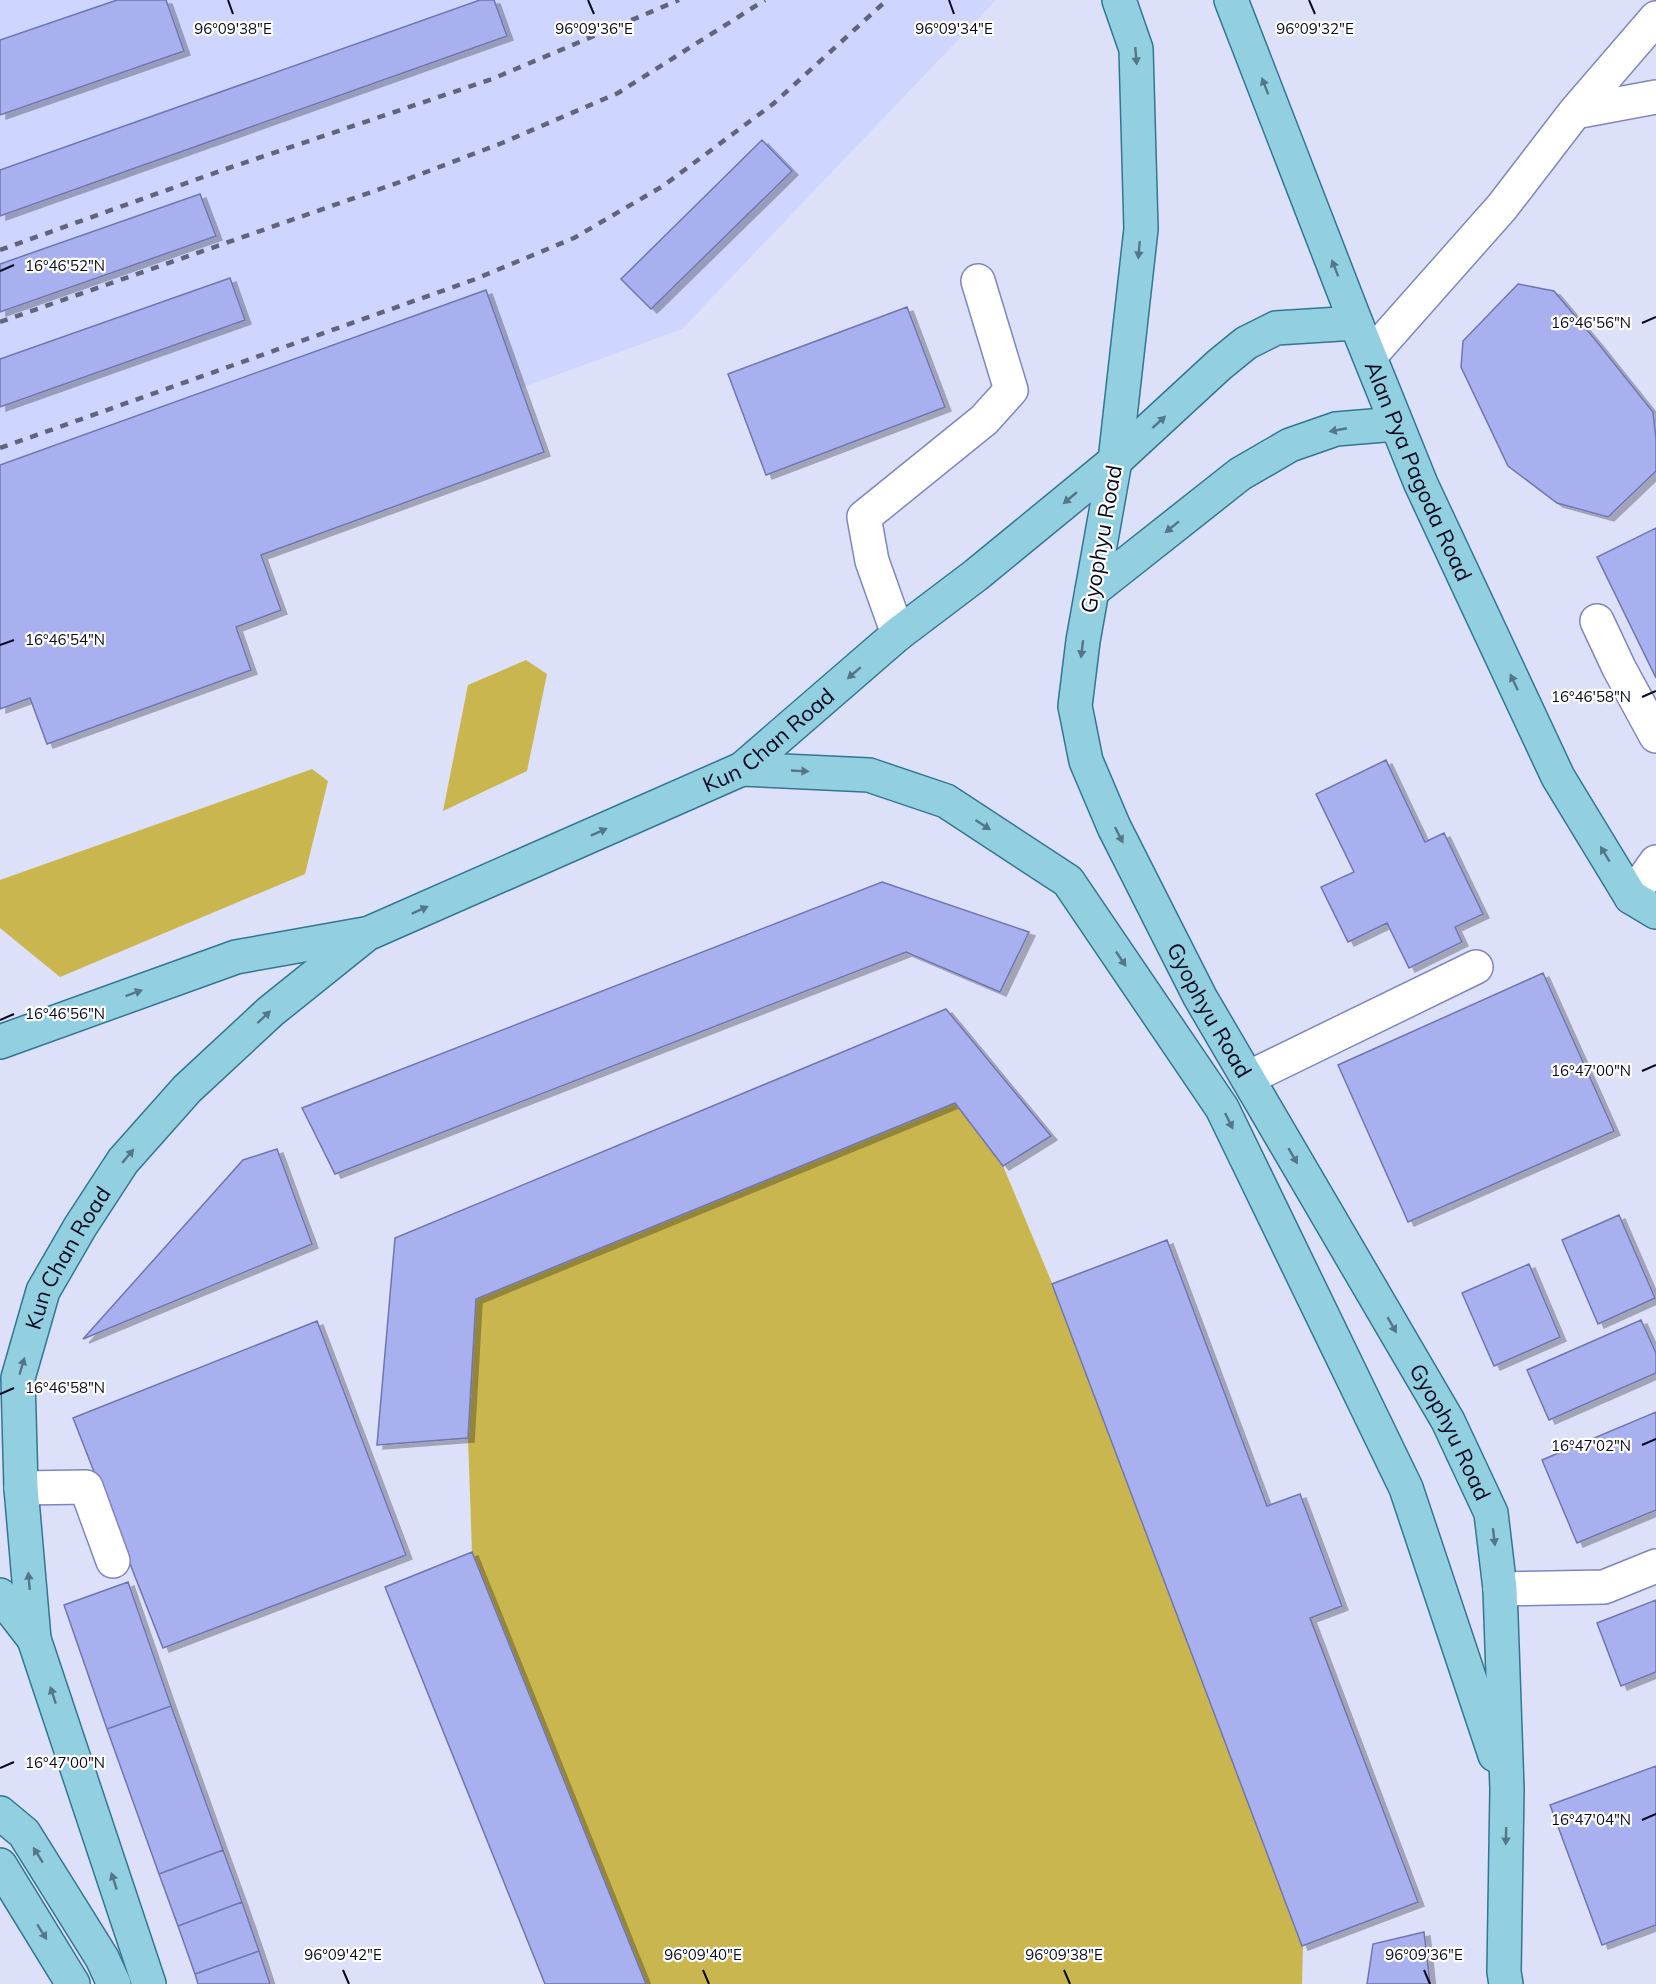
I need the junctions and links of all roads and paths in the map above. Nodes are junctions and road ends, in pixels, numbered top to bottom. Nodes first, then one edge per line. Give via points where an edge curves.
1 (1119, 0) edge
2 (1231, 0) edge
3 (1656, 18) edge
4 (1656, 97) edge
5 (1575, 112) junction
6 (978, 280) dead end
7 (1356, 323) junction
8 (1370, 357) junction
9 (1396, 424) junction
10 (1115, 461) junction
11 (1092, 591) junction
12 (1597, 621) dead end
13 (898, 634) junction
14 (1656, 736) edge
15 (742, 769) junction
16 (1656, 862) edge
17 (1643, 905) edge
18 (367, 934) junction
19 (1476, 968) dead end
20 (0, 1042) edge
21 (1248, 1078) junction
22 (10, 1420) edge
23 (21, 1488) junction
24 (113, 1561) dead end
25 (1656, 1566) edge
26 (1500, 1589) junction
27 (0, 1595) edge
28 (34, 1639) junction
29 (1507, 1789) junction
30 (0, 1813) edge
31 (0, 1865) edge
32 (132, 1936) junction
33 (108, 1971) edge
34 (68, 1982) edge
35 (149, 1984) edge
36 (1506, 1984) edge

1 -> 10 main road, Gyophyu Road via 1136,49 1141,229
7 -> 2 main road, Alan Pya Pagoda Road
3 - 5 street
4 - 5 street
5 - 8 street via 1502,207
6 - 13 street via 1011,390 984,420 864,517 872,561
7 - 8 main road, Alan Pya Pagoda Road
10 -> 7 main road, Kun Chan Road via 1245,343 1276,328
8 - 9 main road, Alan Pya Pagoda Road
9 -> 11 main road via 1336,429 1290,445 1240,474
17 -> 9 main road, Alan Pya Pagoda Road via 1558,777
10 - 11 main road, Gyophyu Road
10 -> 13 main road, Kun Chan Road
11 -> 21 main road, Gyophyu Road via 1075,706 1086,761 1114,827 1200,997
12 - 14 street
13 -> 15 main road, Kun Chan Road
18 -> 15 main road, Kun Chan Road
15 -> 29 main road via 869,775 946,801 1068,881 1222,1108 1396,1466
16 - 17 street
20 -> 18 main road, Kun Chan Road via 236,957
22 -> 18 main road, Kun Chan Road via 18,1378 44,1292 123,1161 187,1089 271,1011
19 - 21 street
21 -> 26 main road, Gyophyu Road via 1448,1421 1491,1513
22 - 23 main road, Kun Chan Road
23 - 24 street via 86,1487
28 -> 23 main road, Kun Chan Road
25 - 26 street via 1605,1587
26 - 29 main road, Gyophyu Road
27 - 28 main road
32 -> 28 main road
29 -> 36 main road, Gyophyu Road
33 -> 30 main road via 24,1833
31 -> 34 main road
32 - 33 main road
32 - 35 main road
33 - 34 main road

